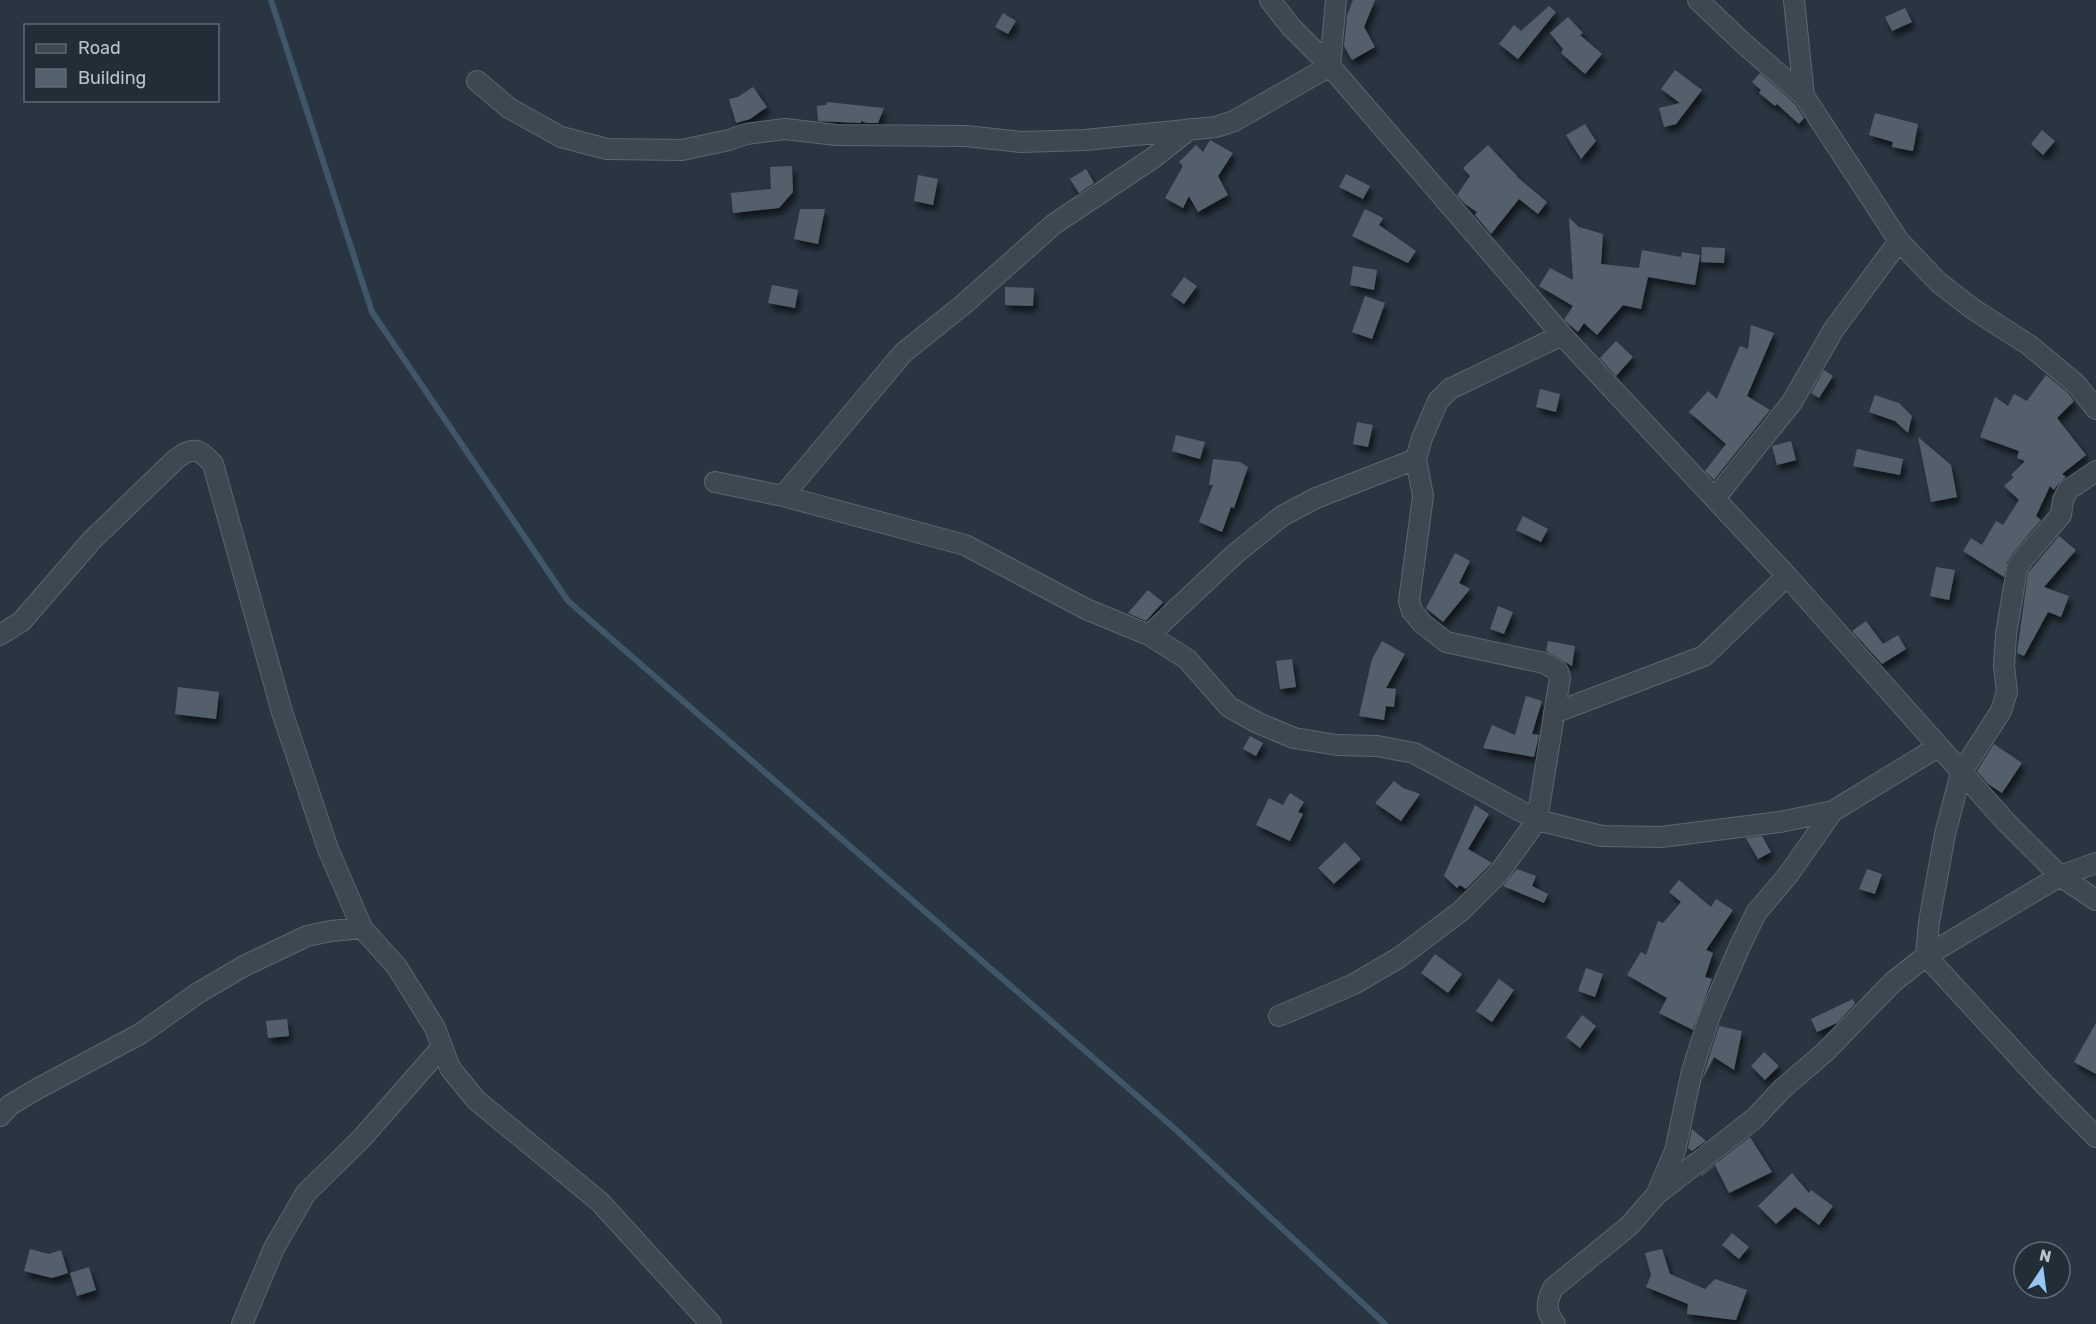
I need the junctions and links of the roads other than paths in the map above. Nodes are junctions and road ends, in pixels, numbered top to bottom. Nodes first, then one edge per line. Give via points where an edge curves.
1 (1270, 0) edge
2 (1336, 0) edge
3 (1698, 0) edge
4 (1794, 0) edge
5 (1330, 66) junction
6 (477, 81) dead end
7 (1804, 96) junction
8 (1190, 129) junction
9 (1899, 241) junction
10 (1562, 335) junction
11 (2096, 409) edge
12 (1416, 459) junction
13 (2096, 471) edge
14 (716, 482) dead end
15 (783, 496) junction
16 (1715, 498) junction
17 (1787, 576) junction
18 (0, 635) edge
19 (1149, 635) junction
20 (1554, 713) junction
21 (1938, 747) junction
22 (1961, 773) junction
23 (1833, 811) junction
24 (1537, 820) junction
25 (2096, 863) edge
26 (2060, 876) junction
27 (2096, 900) edge
28 (362, 928) junction
29 (1926, 956) junction
30 (1279, 1016) dead end
31 (442, 1047) junction
32 (0, 1116) edge
33 (2096, 1137) edge
34 (1657, 1194) junction
35 (242, 1324) edge
36 (711, 1324) edge
37 (1555, 1324) edge

1 - 5 street
2 - 5 street
3 - 7 street
4 - 7 street
5 - 8 street via 1234,122
5 - 10 street
6 - 8 street via 509,108 561,137 607,149 682,150 784,129 836,135 966,136 1021,142
7 - 9 street
8 - 15 street via 1054,224 903,353
9 - 11 street via 1938,282 2029,345 2076,384
9 - 16 street via 1834,329 1792,402
10 - 12 street via 1450,389 1438,401
10 - 16 street
12 - 19 street via 1316,498 1282,516 1235,554
12 - 20 street via 1423,496 1409,601 1412,611 1446,642 1544,663 1558,671
13 - 22 street via 2068,490 2061,515 2017,569 2006,634 2007,692 2001,711
14 - 15 street
15 - 19 street via 965,545 1086,609
16 - 17 street
17 - 20 street via 1704,656
17 - 21 street
18 - 28 street via 22,621 93,540 175,460 193,450 203,452 213,464 282,712 328,849
19 - 24 street via 1187,659 1229,707 1258,723 1294,738 1414,753
20 - 24 street
21 - 22 street
21 - 23 street
22 - 26 street
22 - 29 street via 1945,834
23 - 24 street via 1661,837 1602,836
23 - 34 street via 1756,913 1740,946 1710,1015 1692,1071 1676,1151
24 - 30 street via 1498,873 1452,918 1400,957 1354,984
25 - 26 street
26 - 27 street
26 - 29 street
28 - 31 street via 397,967 435,1028
28 - 32 street via 307,936 244,966 140,1034 10,1105
29 - 33 street
29 - 34 street via 1893,982 1755,1118
31 - 35 street via 362,1139 306,1193 274,1248
31 - 36 street via 450,1068 476,1100 600,1202
34 - 37 street via 1629,1226 1553,1288 1546,1303

